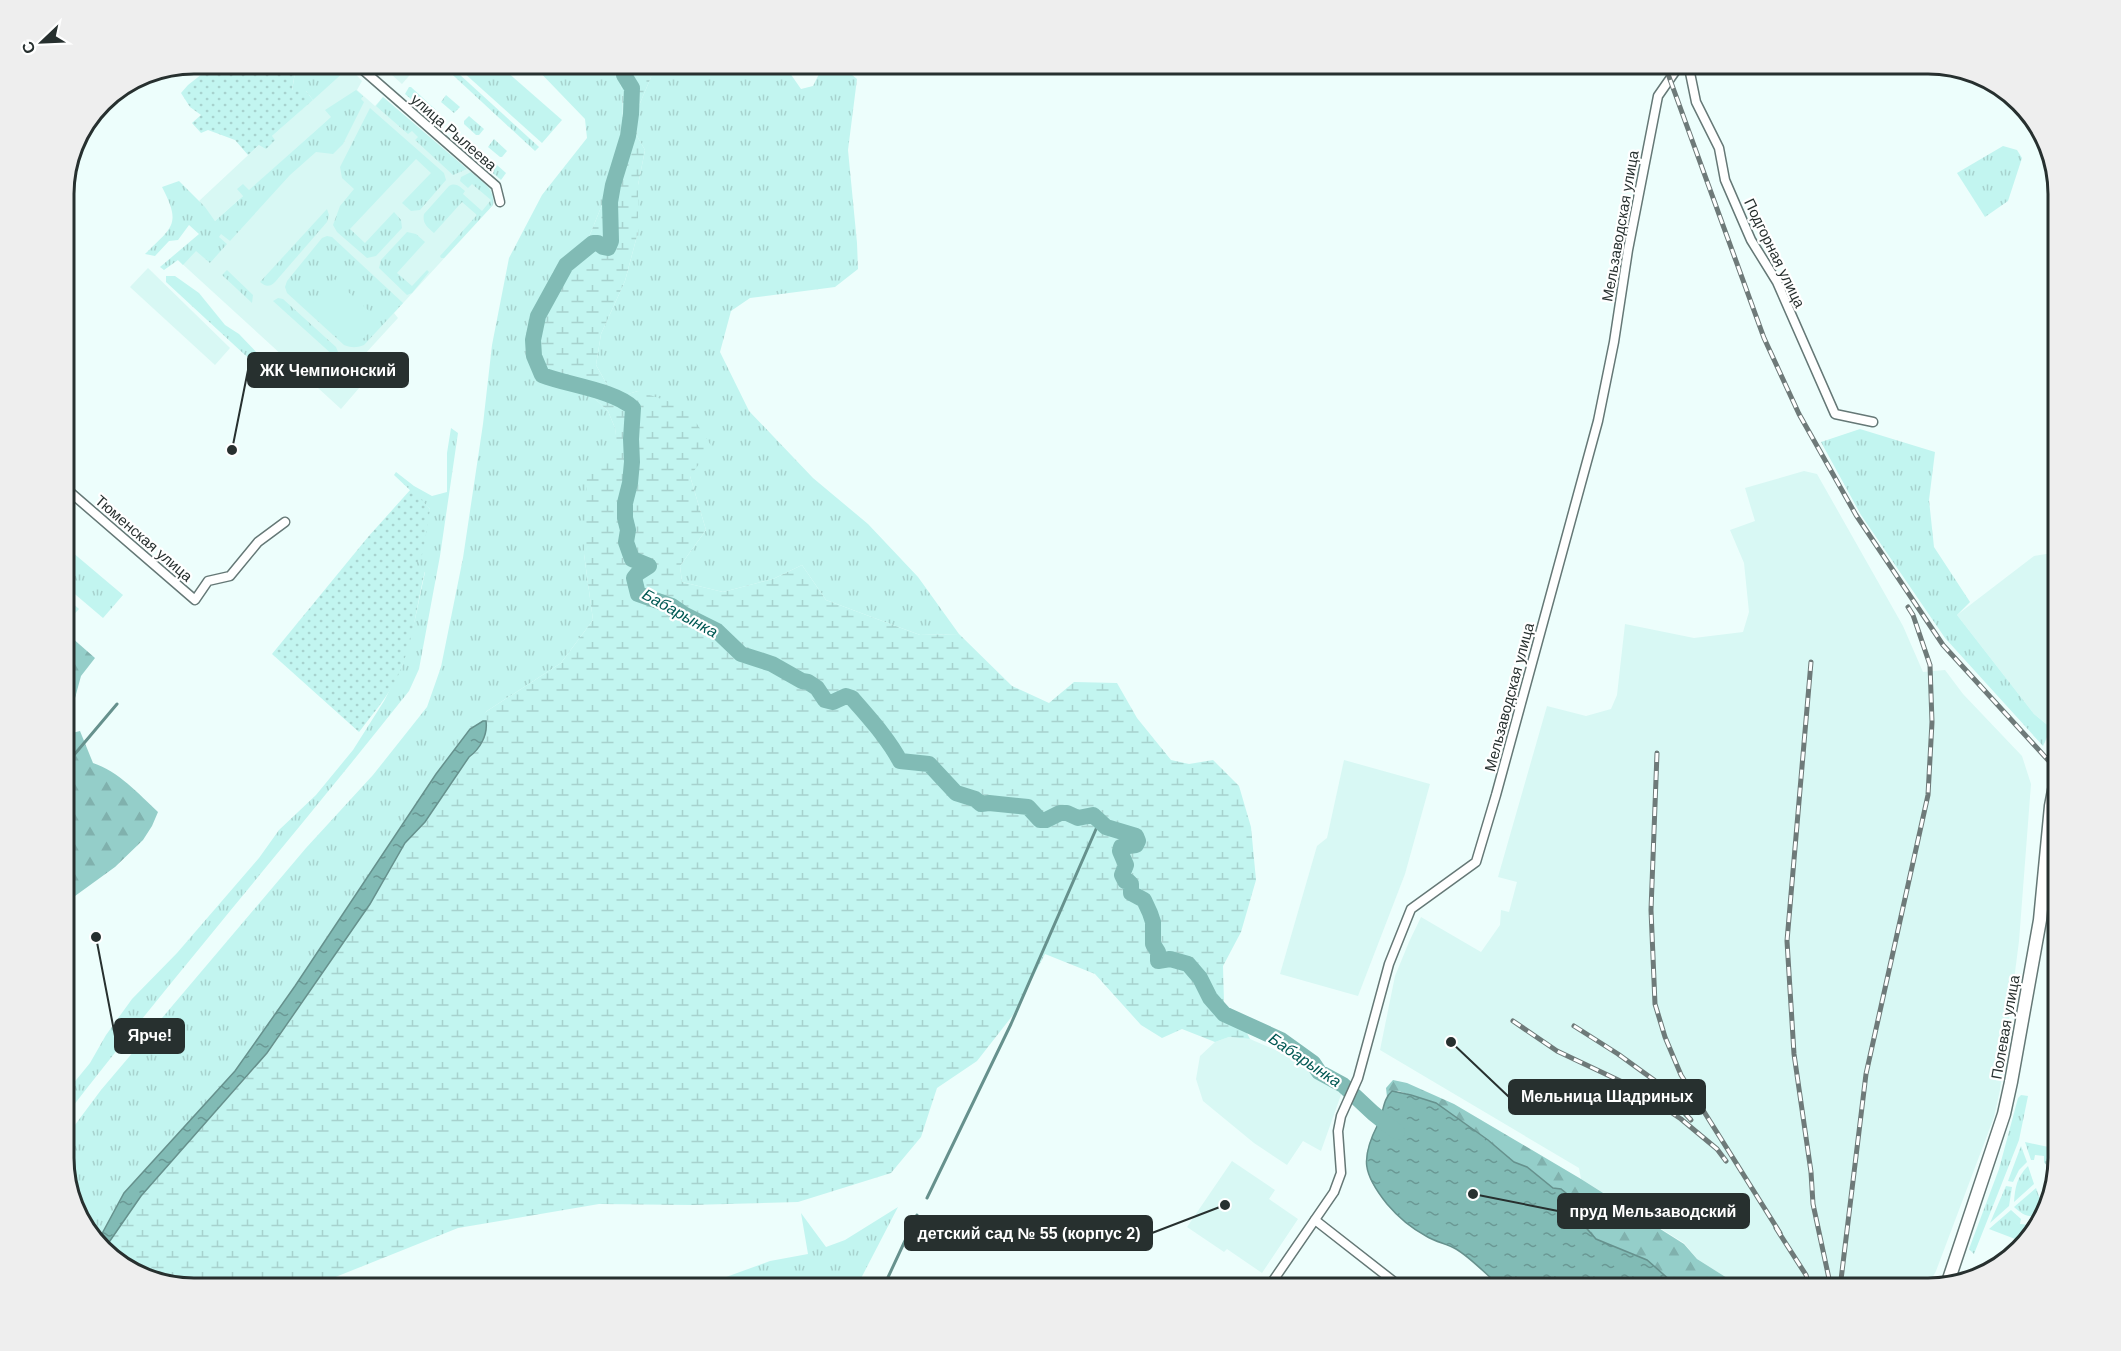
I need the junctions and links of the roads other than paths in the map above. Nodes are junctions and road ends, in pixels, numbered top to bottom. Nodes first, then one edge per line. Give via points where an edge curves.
1 (366, 73) edge
2 (1674, 73) edge
3 (1690, 73) edge
4 (500, 202) dead end
5 (1874, 422) dead end
6 (74, 496) edge
7 (285, 522) dead end
8 (2048, 837) edge
9 (1315, 1220) junction
10 (1950, 1274) edge
11 (1275, 1278) edge
12 (1389, 1278) edge

1 - 4 street, улица Рылеева via 496,186
2 - 9 street, Мельзаводская улица via 1658,96 1598,421 1476,862 1411,909 1389,964 1358,1078 1338,1131 1339,1181
3 - 5 street, Подгорная улица via 1696,102 1719,148 1725,180 1751,240 1777,282 1834,414
6 - 7 street, Тюменская улица via 195,600 208,581 230,576 258,542
8 - 10 street, Полевая улица via 2040,921 2004,1114
9 - 11 street, Мельзаводская улица
9 - 12 street

